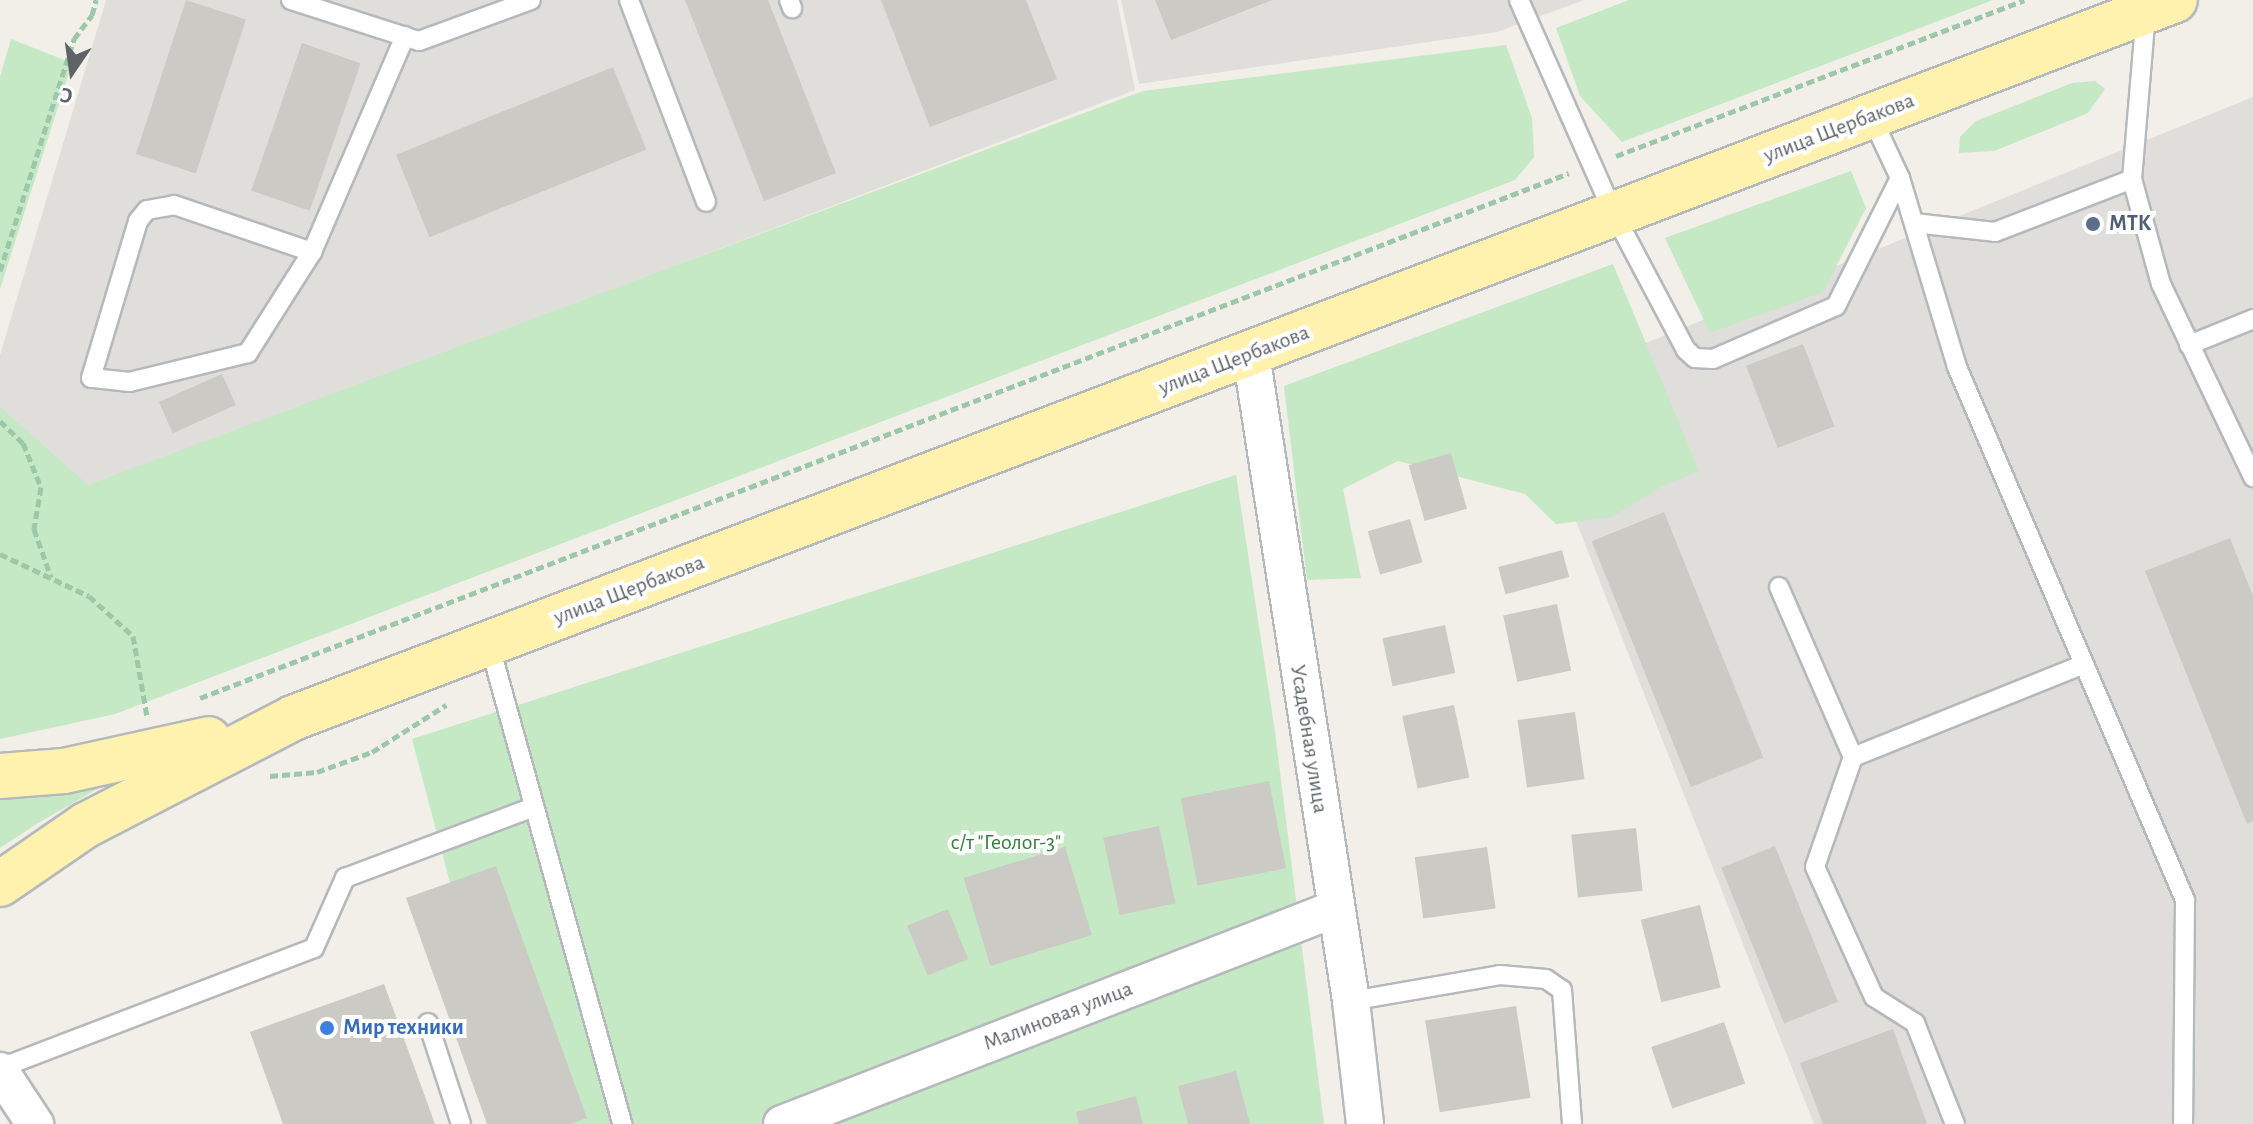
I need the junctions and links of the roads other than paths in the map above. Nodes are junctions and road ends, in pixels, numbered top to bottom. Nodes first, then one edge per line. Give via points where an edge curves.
1 (291, 0) edge
2 (531, 0) edge
3 (629, 0) edge
4 (1519, 0) edge
5 (2160, 6) edge
6 (405, 36) junction
7 (1871, 116) junction
8 (1900, 178) junction
9 (2132, 179) junction
10 (706, 202) dead end
11 (1614, 214) junction
12 (1914, 223) junction
13 (312, 252) junction
14 (2253, 319) edge
15 (2189, 345) junction
16 (1251, 354) junction
17 (2253, 477) edge
18 (1779, 587) dead end
19 (489, 643) junction
20 (2084, 664) junction
21 (293, 718) junction
22 (1853, 757) junction
23 (0, 776) edge
24 (534, 807) junction
25 (0, 884) edge
26 (1335, 909) junction
27 (1351, 1001) junction
28 (428, 1023) dead end
29 (0, 1070) edge
30 (35, 1124) edge
31 (461, 1124) edge
32 (622, 1124) edge
33 (782, 1124) edge
34 (1365, 1124) edge
35 (1572, 1124) edge
36 (1955, 1124) edge
37 (2183, 1124) edge

1 - 6 lane
2 - 6 lane via 419,41
3 - 10 lane
4 - 11 lane
5 - 7 main road, улица Щербакова
5 - 9 lane
6 - 13 lane
7 - 8 lane
7 - 11 main road, улица Щербакова
8 - 11 lane via 1836,306 1713,359 1695,358 1686,350
8 - 12 lane
9 - 12 lane via 1995,232
9 - 15 lane via 2161,284
11 - 16 main road, улица Щербакова
12 - 20 lane via 1957,367
13 - 13 lane via 174,205 147,210 138,221 91,378 130,382 248,353
14 - 15 lane
15 - 17 lane
16 - 19 main road, улица Щербакова
16 - 26 street, Усадебная улица
18 - 22 lane
19 - 21 main road, улица Щербакова
19 - 24 lane
20 - 22 lane
20 - 37 lane via 2185,900
21 - 23 main road via 159,752
21 - 25 main road via 86,825
22 - 36 lane via 1815,867 1874,997 1915,1023
24 - 29 lane via 345,878 314,948
24 - 32 lane
26 - 27 street, Усадебная улица
26 - 33 street, Малиновая улица
27 - 34 street, Усадебная улица
27 - 35 lane via 1500,975 1546,979 1562,990
28 - 31 lane
29 - 30 street

